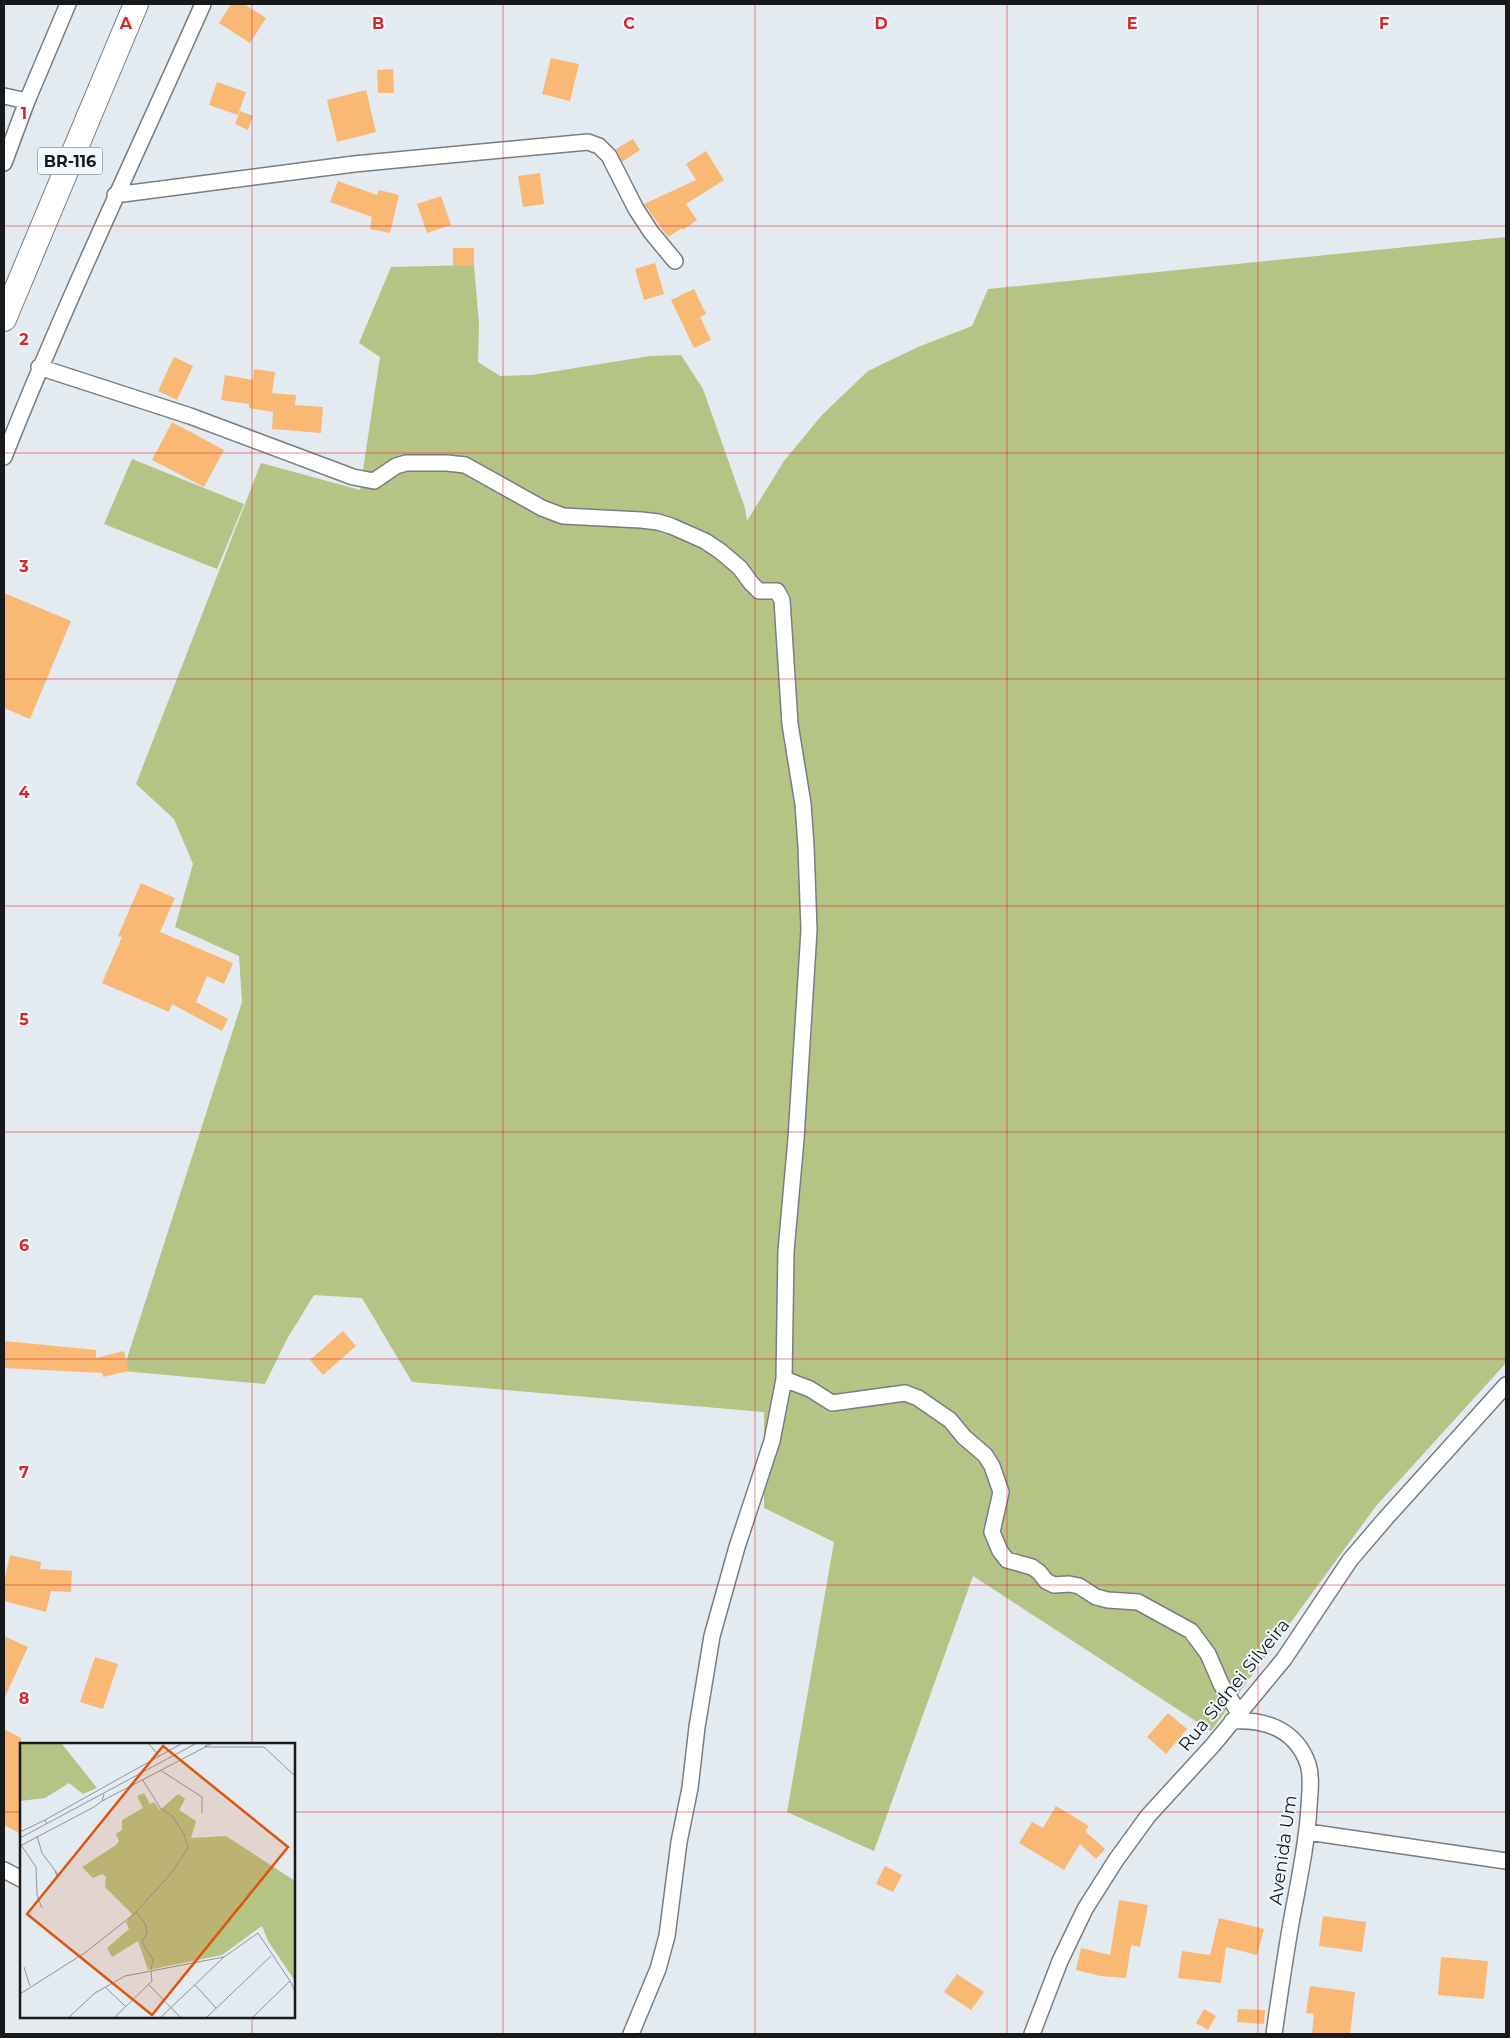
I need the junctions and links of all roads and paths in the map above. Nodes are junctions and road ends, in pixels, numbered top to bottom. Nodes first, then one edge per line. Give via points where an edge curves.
1 (68, 4) edge
2 (136, 4) edge
3 (203, 4) edge
4 (4, 96) edge
5 (27, 101) junction
6 (4, 164) edge
7 (115, 195) junction
8 (676, 261) dead end
9 (4, 319) edge
10 (39, 367) junction
11 (4, 457) edge
12 (784, 1380) junction
13 (1506, 1385) edge
14 (1236, 1717) junction
15 (1308, 1832) junction
16 (1506, 1861) edge
17 (4, 1870) edge
18 (20, 1878) edge
19 (631, 2034) edge
20 (1032, 2034) edge
21 (1274, 2034) edge

1 - 5 street
2 - 9 highway, BR-116
3 - 7 street
4 - 5 street
5 - 6 street
7 - 8 street via 354,164 588,142 599,146 609,156 636,209
7 - 10 street
10 - 11 street
10 - 12 street via 190,416 353,477 374,481 406,463 465,465 542,508 563,516 650,521 671,526 720,551 760,591 779,593 790,724 803,812 809,930 786,1250
12 - 14 street via 810,1389 832,1403 905,1393 941,1413 986,1455 992,1466 1000,1492 992,1532 1004,1557 1035,1568 1054,1585 1079,1586 1096,1597 1108,1600 1138,1602 1191,1631 1208,1654
12 - 19 street via 772,1441 712,1636 667,1936 658,1969
13 - 14 street, Rua Sidnei Silveira via 1350,1560 1284,1659
14 - 15 street, Avenida Um via 1275,1726 1294,1740 1303,1752 1311,1784
14 - 20 street, Rua Sidnei Silveira via 1148,1816 1116,1860 1085,1909 1060,1961
15 - 16 street
15 - 21 street, Avenida Um
17 - 18 street

